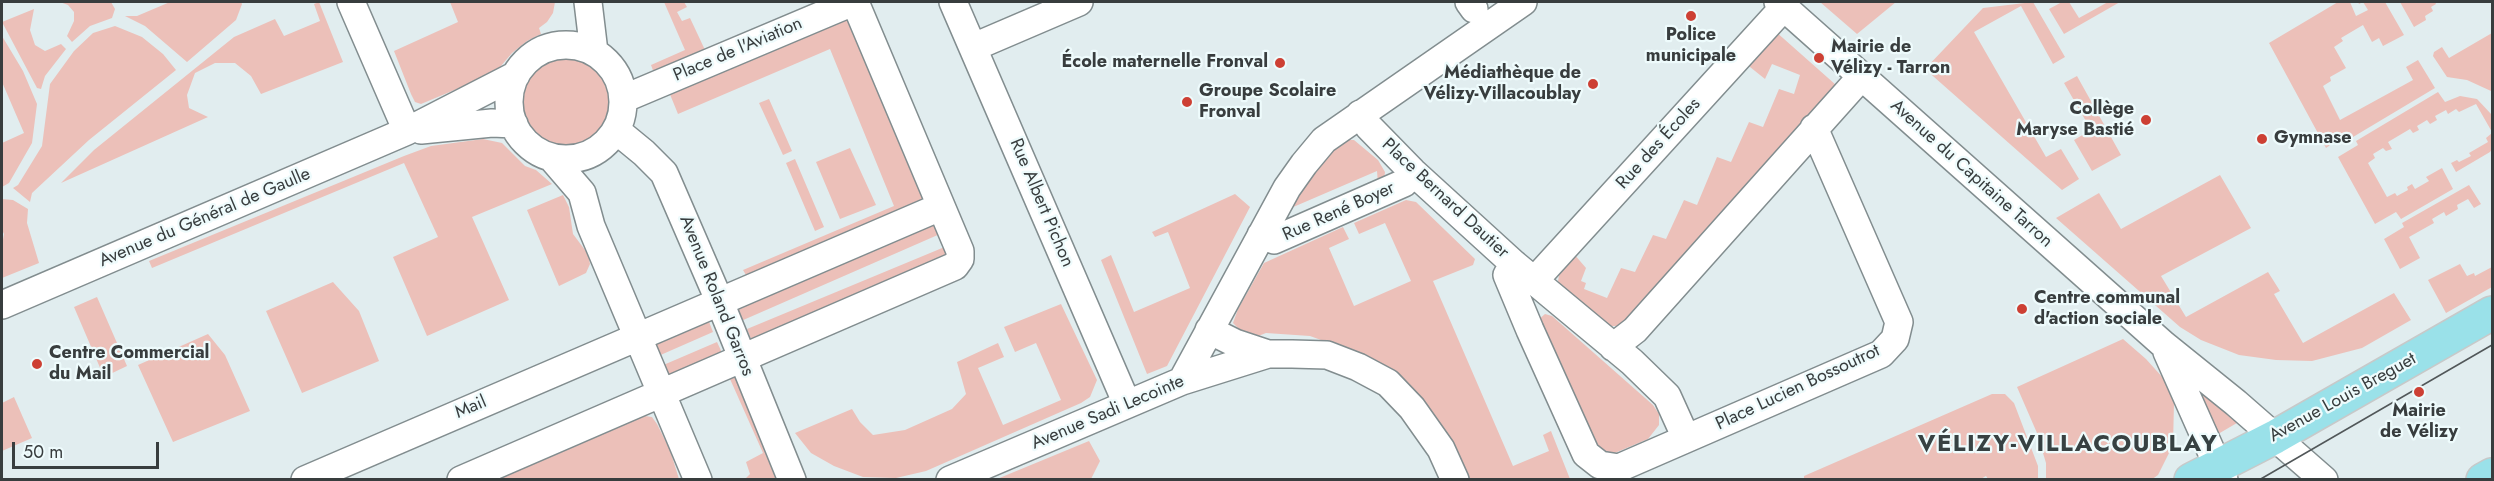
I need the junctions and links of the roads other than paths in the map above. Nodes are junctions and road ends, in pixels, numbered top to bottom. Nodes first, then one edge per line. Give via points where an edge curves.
1 (351, 2) edge
2 (587, 2) edge
3 (854, 2) edge
4 (953, 2) edge
5 (1079, 2) edge
6 (1523, 2) edge
7 (1781, 4) edge
8 (565, 45) junction
9 (974, 47) junction
10 (594, 52) junction
11 (516, 75) junction
12 (1862, 76) junction
13 (623, 99) junction
14 (1360, 114) junction
15 (514, 124) junction
16 (1814, 128) junction
17 (616, 130) junction
18 (408, 131) junction
19 (551, 157) junction
20 (1413, 172) junction
21 (940, 207) junction
22 (1261, 235) junction
23 (1514, 264) junction
24 (1534, 281) junction
25 (719, 300) junction
26 (2, 304) edge
27 (2493, 313) edge
28 (1209, 330) junction
29 (637, 337) junction
30 (2164, 345) junction
31 (1613, 347) junction
32 (1268, 354) junction
33 (741, 357) junction
34 (1182, 381) junction
35 (661, 393) junction
36 (1127, 404) junction
37 (2275, 437) junction
38 (1686, 438) junction
39 (2211, 475) edge
40 (2493, 476) edge
41 (305, 480) edge
42 (461, 480) edge
43 (698, 480) edge
44 (792, 480) edge
45 (950, 480) edge
46 (1455, 480) edge
47 (2324, 480) edge
48 (2483, 480) edge

1 - 18 street
2 - 8 street
2 - 10 street
3 - 13 street, Place de l'Aviation
3 - 21 street
4 - 9 street, Rue Albert Pichon
5 - 9 street
6 - 14 street, Rue René Boyer
7 - 12 street, Avenue du Capitaine Tarron
7 - 24 street, Rue des Écoles
8 - 10 street
8 - 11 street via 532,57
9 - 36 street, Rue Albert Pichon
10 - 13 street via 615,72
11 - 15 street via 510,99
11 - 18 street, Avenue du Général de Gaulle
12 - 16 street
12 - 30 street, Avenue du Capitaine Tarron
13 - 17 street
14 - 20 street, Place Bernard Dautier
14 - 22 street, Rue René Boyer via 1324,140 1304,164
15 - 18 street, Avenue du Général de Gaulle
15 - 19 street via 533,148
16 - 31 street via 1635,330
16 - 38 street, Place Lucien Bossoutrot via 1899,322 1895,339 1881,354
17 - 19 street via 607,142 581,157
17 - 25 street, Avenue Roland Garros via 664,173
18 - 26 street, Avenue du Général de Gaulle
19 - 29 street via 582,193 591,226
20 - 22 street, Rue René Boyer via 1404,183 1274,240
20 - 23 street, Place Bernard Dautier
21 - 25 street, Mail
21 - 33 street via 960,251 956,266
22 - 28 street, Rue René Boyer
23 - 24 street, Place Bernard Dautier
23 - 38 street, Place Lucien Bossoutrot via 1507,275 1586,454 1600,465 1619,468
24 - 31 street
25 - 29 street, Mail
25 - 33 street, Avenue Roland Garros
27 - 37 main road, Avenue Louis Breguet
28 - 32 street, Avenue Sadi Lecointe
28 - 34 street, Rue René Boyer
29 - 35 street
29 - 41 street, Mail
30 - 37 street, Avenue du Capitaine Tarron
30 - 39 street, Avenue du Capitaine Tarron
31 - 38 street via 1667,396
32 - 34 street, Avenue Sadi Lecointe
32 - 46 street, Avenue Sadi Lecointe via 1327,355 1388,384 1412,408 1441,449
33 - 35 street
33 - 44 street, Avenue Roland Garros
34 - 36 street, Avenue Sadi Lecointe
35 - 42 street
35 - 43 street
36 - 45 street, Avenue Sadi Lecointe
37 - 39 main road, Avenue Louis Breguet
37 - 47 street, Avenue du Capitaine Tarron
40 - 48 main road

